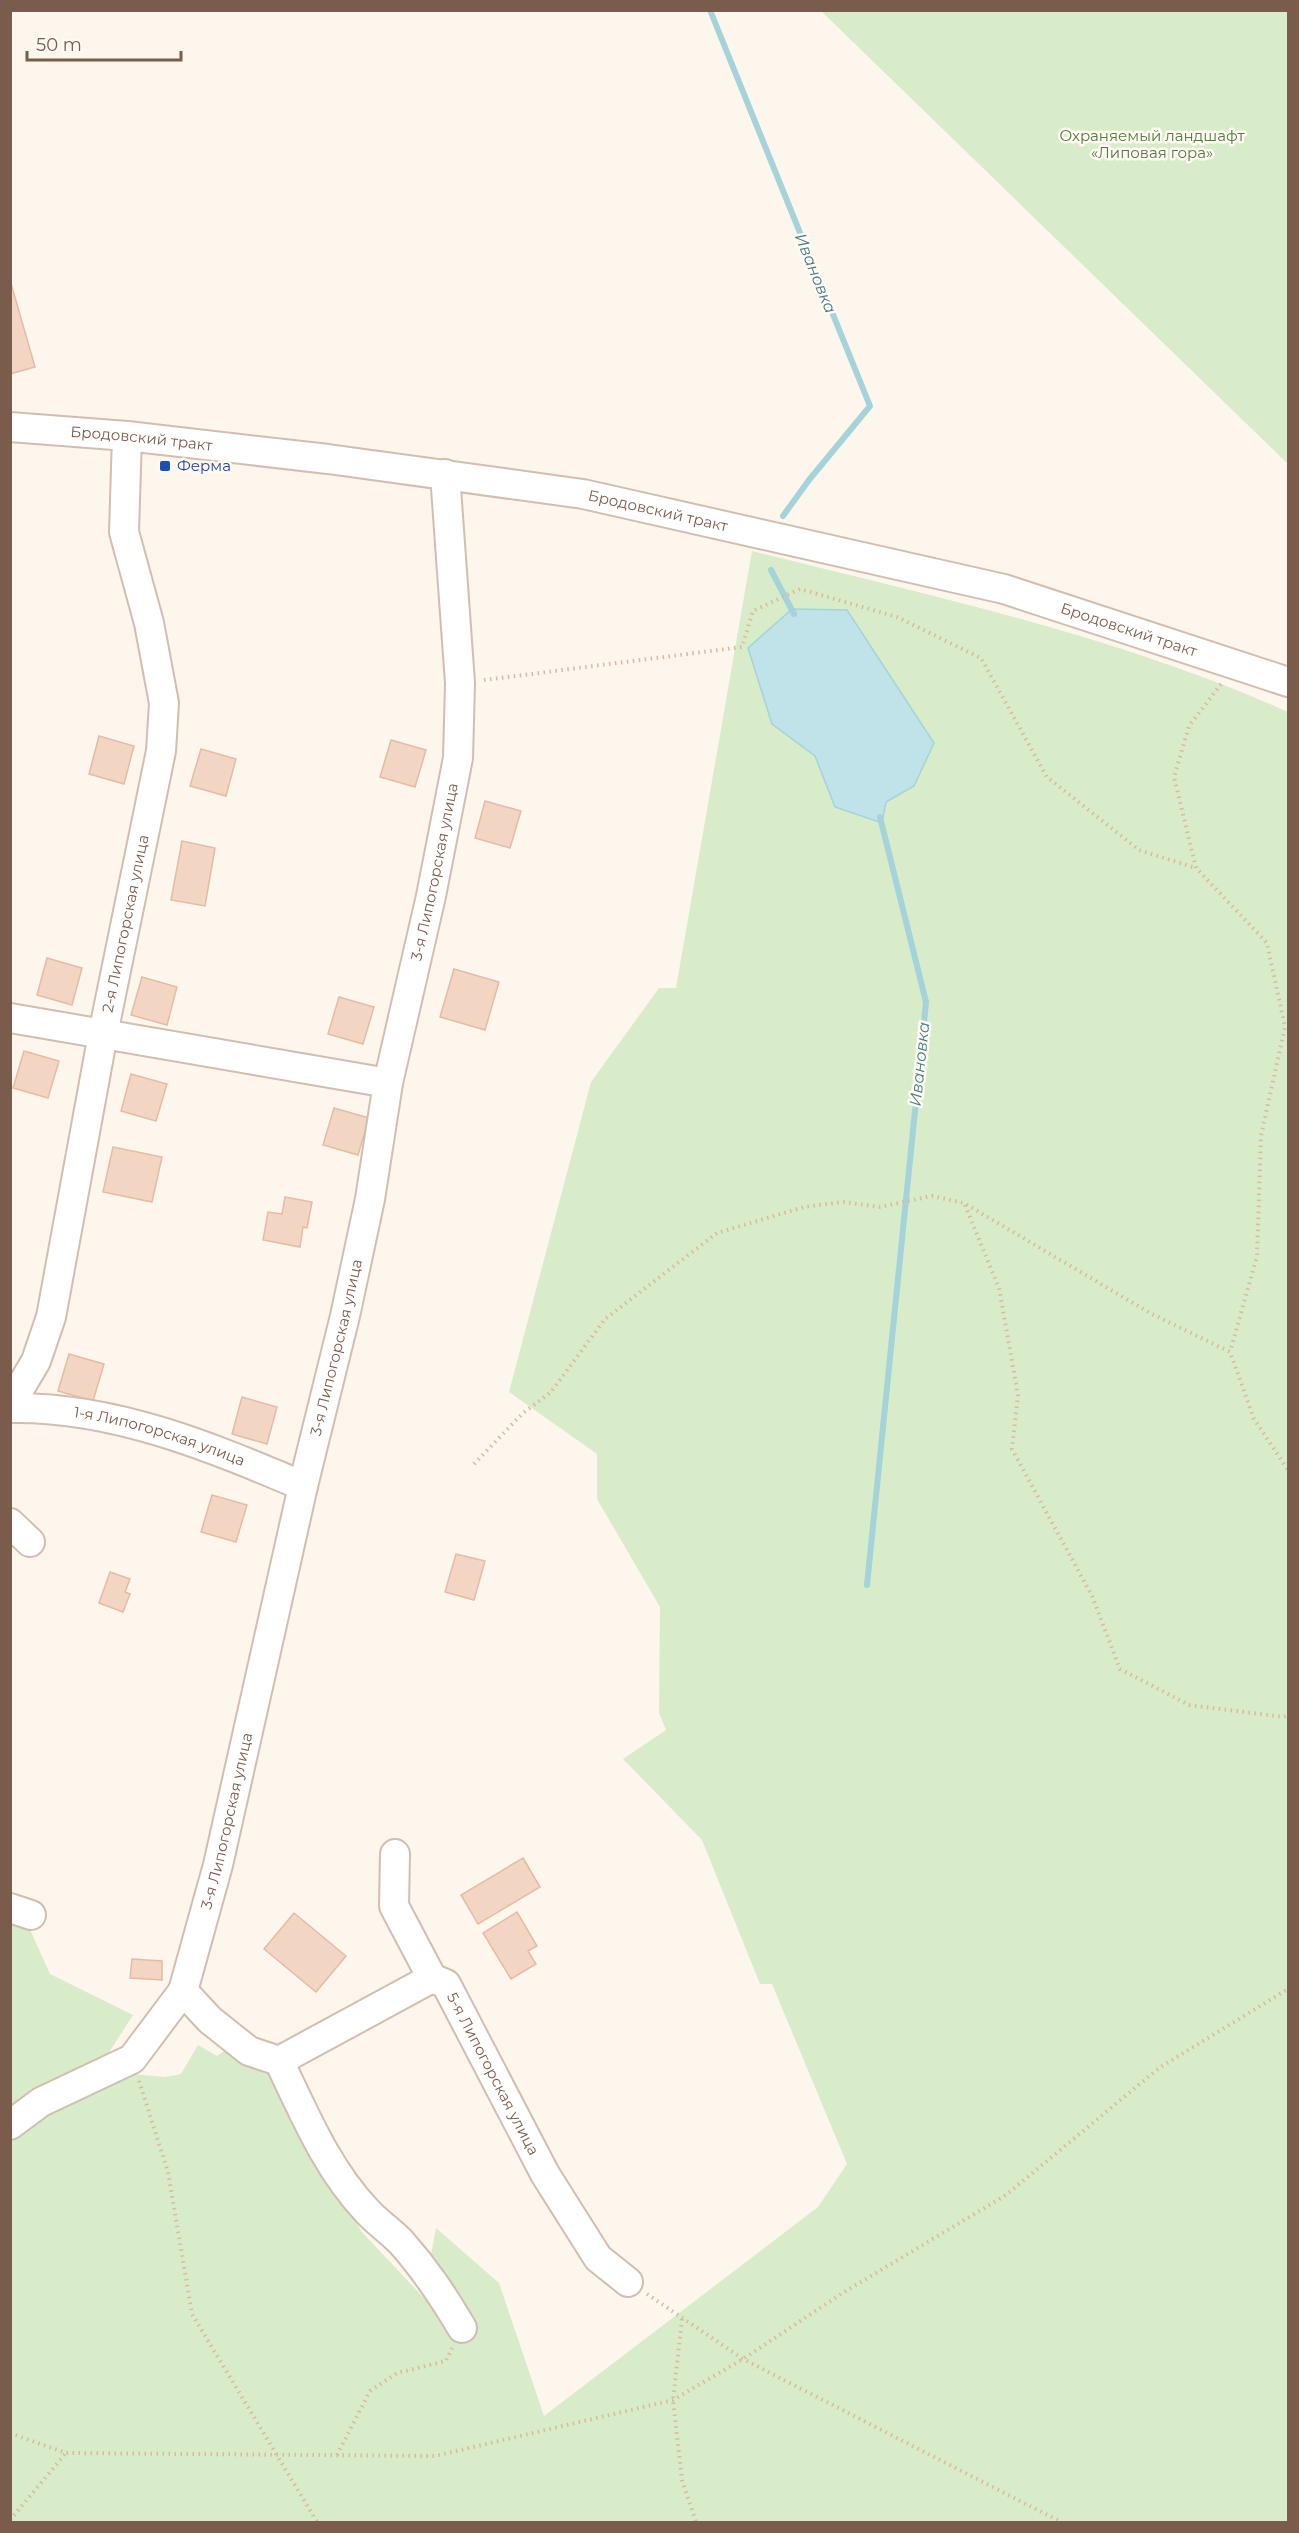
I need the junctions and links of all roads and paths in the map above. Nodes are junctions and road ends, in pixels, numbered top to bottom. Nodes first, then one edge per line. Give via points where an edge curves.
1 (10, 427) edge
2 (127, 436) junction
3 (445, 474) junction
4 (1235, 665) junction
5 (1288, 682) edge
6 (460, 683) junction
7 (1196, 868) junction
8 (10, 1018) edge
9 (103, 1034) junction
10 (388, 1083) junction
11 (964, 1203) junction
12 (1230, 1352) junction
13 (10, 1406) edge
14 (474, 1464) dead end
15 (1288, 1470) edge
16 (303, 1486) junction
17 (1288, 1715) edge
18 (395, 1854) dead end
19 (432, 1978) junction
20 (1288, 1989) edge
21 (183, 1991) junction
22 (132, 2059) junction
23 (279, 2061) junction
24 (10, 2125) edge
25 (628, 2282) joint
26 (682, 2319) junction
27 (462, 2328) joint
28 (743, 2359) junction
29 (674, 2400) junction
30 (10, 2433) edge
31 (66, 2453) junction
32 (276, 2454) junction
33 (337, 2455) junction
34 (10, 2520) edge
35 (317, 2523) edge
36 (696, 2523) edge
37 (1061, 2523) edge

1 - 2 street, Бродовский тракт
2 - 3 street, Бродовский тракт
2 - 9 street, 2-я Липогорская улица via 124,532 149,623 164,704 161,751
3 - 4 street, Бродовский тракт via 583,494 1004,589
3 - 6 street, 3-я Липогорская улица
4 - 5 street, Бродовский тракт
4 - 7 path via 1189,726 1174,777
6 - 7 path via 742,647 753,611 800,589 897,617 981,658 1047,777 1139,850
6 - 10 street, 3-я Липогорская улица via 458,758
7 - 12 path via 1267,943 1285,1027 1261,1136 1257,1256
8 - 9 street
9 - 10 street
9 - 13 street, 2-я Липогорская улица via 51,1317 36,1361
10 - 16 street, 3-я Липогорская улица via 370,1199
11 - 12 path via 1150,1313
11 - 14 path via 932,1196 880,1208 843,1202 804,1208 717,1233 606,1319 551,1392 522,1414
11 - 17 path via 999,1288 1018,1395 1012,1449 1092,1596 1120,1669 1189,1705
12 - 15 path via 1254,1419
13 - 16 street, 1-я Липогорская улица via 95,1414 233,1456
16 - 21 street, 3-я Липогорская улица via 218,1865
18 - 19 street, 5-я Липогорская улица via 394,1906
19 - 23 street
19 - 25 street, 5-я Липогорская улица via 446,1984 545,2174 598,2258
20 - 28 path via 1159,2068 1006,2195 841,2294
21 - 22 street, 3-я Липогорская улица
21 - 23 street via 210,2020 249,2051
22 - 24 street, 3-я Липогорская улица via 41,2102
22 - 32 path via 168,2172 192,2314
23 - 27 street via 336,2171 367,2211 438,2286
25 - 26 path
26 - 28 path
26 - 29 path
27 - 33 path via 446,2361 397,2373 369,2391
28 - 29 path
28 - 37 path
29 - 33 path via 435,2456
29 - 36 path via 682,2480
30 - 31 path
31 - 32 path
31 - 34 path
32 - 33 path
32 - 35 path

